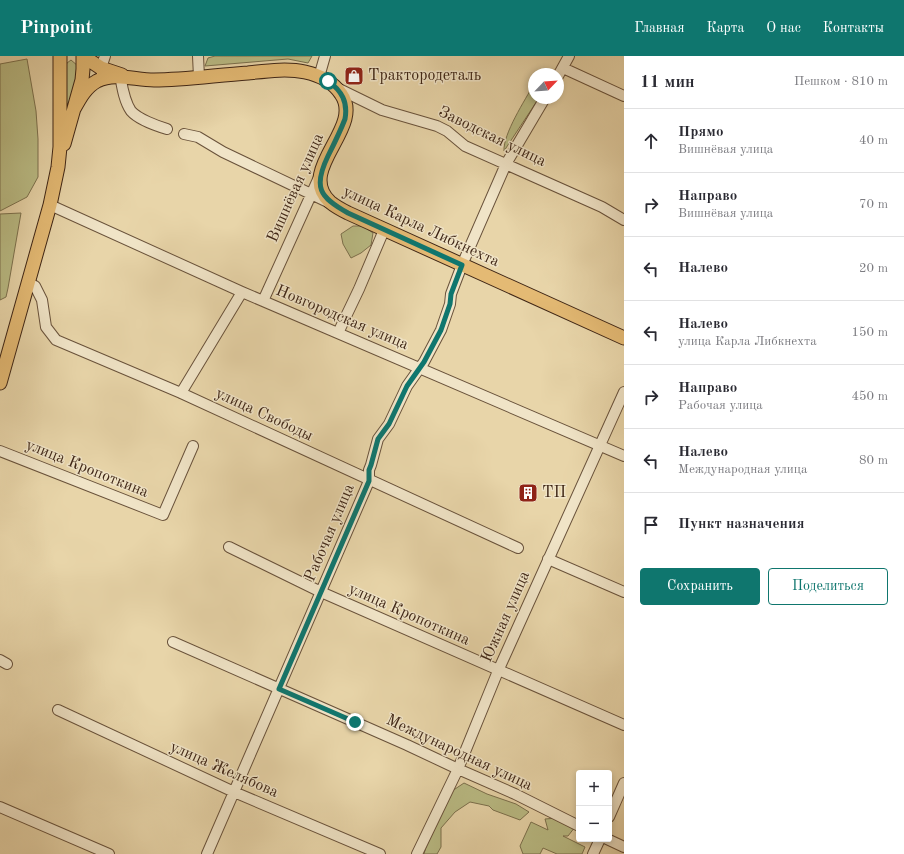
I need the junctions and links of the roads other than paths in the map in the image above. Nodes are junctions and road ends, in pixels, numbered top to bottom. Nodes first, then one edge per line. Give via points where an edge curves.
1 (83, 56) edge
2 (198, 56) edge
3 (325, 56) edge
4 (569, 56) edge
5 (61, 57) edge
6 (103, 68) edge
7 (562, 68) edge
8 (564, 74) edge
9 (124, 76) junction
10 (199, 77) junction
11 (319, 77) junction
12 (337, 88) junction
13 (624, 96) edge
14 (541, 104) edge
15 (74, 109) junction
16 (167, 129) dead end
17 (184, 134) dead end
18 (506, 164) junction
19 (58, 167) junction
20 (320, 174) junction
21 (311, 195) junction
22 (50, 205) junction
23 (335, 206) junction
24 (624, 220) edge
25 (384, 230) junction
26 (462, 265) junction
27 (28, 283) junction
28 (242, 292) junction
29 (264, 301) junction
30 (338, 333) junction
31 (624, 338) edge
32 (420, 368) junction
33 (0, 383) edge
34 (624, 392) edge
35 (181, 393) junction
36 (601, 445) junction
37 (193, 446) dead end
38 (0, 451) edge
39 (624, 456) edge
40 (369, 481) junction
41 (228, 547) dead end
42 (518, 548) dead end
43 (548, 559) junction
44 (321, 592) junction
45 (624, 592) edge
46 (172, 642) dead end
47 (498, 671) junction
48 (279, 689) junction
49 (58, 710) dead end
50 (624, 726) edge
51 (458, 769) junction
52 (624, 782) edge
53 (234, 792) junction
54 (0, 807) edge
55 (612, 810) edge
56 (576, 824) edge
57 (612, 841) edge
58 (599, 842) edge
59 (624, 847) edge
60 (109, 854) edge
61 (207, 854) edge
62 (380, 854) edge
63 (417, 854) edge
64 (593, 854) edge

1 - 6 main road, Заводская улица
1 - 15 main road via 82,80
2 - 10 street
3 - 11 street
4 - 7 street
5 - 19 main road
6 - 9 main road, Заводская улица
6 - 15 main road via 97,81 88,88
8 - 13 street
9 - 10 main road, Заводская улица via 153,80
9 - 16 street via 127,103 132,112 154,125
10 - 11 main road, Заводская улица via 283,71 306,72
11 - 12 main road, Заводская улица
12 - 18 street, Заводская улица via 382,110 438,126 465,146
12 - 20 main road, Вишнёвая улица via 344,100 345,119
14 - 18 street, Рабочая улица
15 - 19 main road
17 - 21 street, улица Карла Либкнехта via 198,137
18 - 24 street, Заводская улица via 602,207
18 - 26 street, Рабочая улица
19 - 22 main road
20 - 21 street, Вишнёвая улица
20 - 23 main road via 321,189
21 - 23 street, улица Карла Либкнехта
21 - 29 street, Вишнёвая улица
22 - 27 main road
22 - 28 street, Новгородская улица
23 - 25 main road, улица Карла Либкнехта
25 - 26 main road, улица Карла Либкнехта
25 - 30 street
26 - 31 main road, улица Карла Либкнехта
26 - 32 street, Рабочая улица via 441,330
27 - 33 main road
27 - 35 street, улица Свободы via 35,286 42,300 46,327 56,340
28 - 29 street, Новгородская улица
28 - 35 street
29 - 30 street, Новгородская улица
30 - 32 street, Новгородская улица
32 - 36 street, Новгородская улица
32 - 40 street, Рабочая улица via 407,386 389,424 378,439 369,470
34 - 36 street, Южная улица
35 - 40 street, улица Свободы
36 - 39 street, Новгородская улица
36 - 43 street, Южная улица
37 - 38 street, улица Кропоткина via 163,515
40 - 42 street, улица Свободы
40 - 44 street, Рабочая улица
41 - 44 street, улица Кропоткина
43 - 45 street
43 - 47 street, Южная улица
44 - 47 street, улица Кропоткина
44 - 48 street, Рабочая улица
46 - 48 street, Международная улица
47 - 50 street, улица Кропоткина
47 - 51 street, Южная улица
48 - 51 street, Международная улица
48 - 53 street, Рабочая улица
49 - 53 street, улица Желябова
51 - 56 street, Международная улица
51 - 63 street, Южная улица
52 - 55 street
53 - 61 street, Рабочая улица
53 - 62 street, улица Желябова
54 - 60 street
57 - 59 street
58 - 64 street

